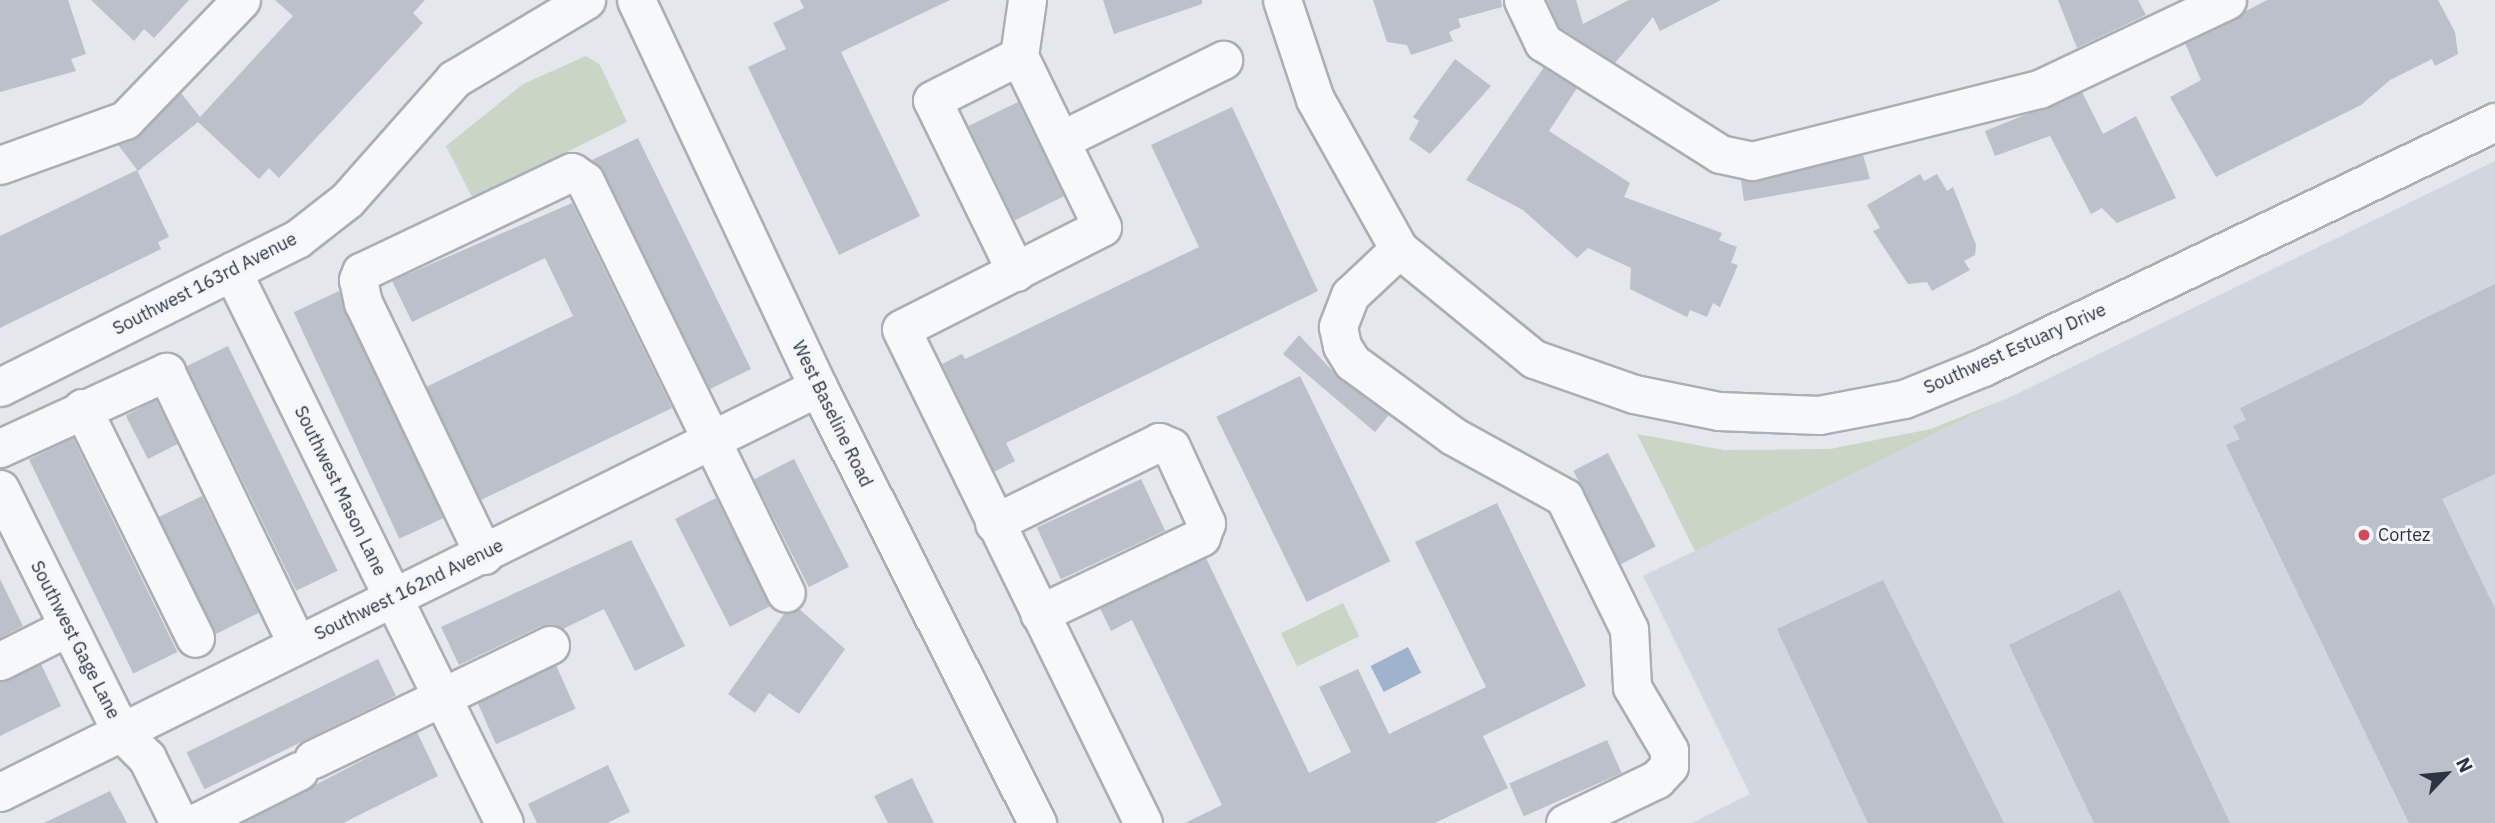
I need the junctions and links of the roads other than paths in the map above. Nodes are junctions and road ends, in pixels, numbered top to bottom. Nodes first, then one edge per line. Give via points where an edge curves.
1 (241, 0) edge
2 (586, 0) edge
3 (636, 0) edge
4 (1027, 0) edge
5 (1282, 0) edge
6 (1523, 0) edge
7 (2227, 0) edge
8 (1019, 56) junction
9 (1223, 60) dead end
10 (2495, 122) edge
11 (1061, 140) junction
12 (0, 165) edge
13 (1399, 249) junction
14 (232, 271) junction
15 (1016, 272) junction
16 (0, 387) edge
17 (818, 387) junction
18 (82, 408) junction
19 (714, 442) junction
20 (0, 448) edge
21 (0, 489) edge
22 (994, 523) junction
23 (484, 555) junction
24 (786, 593) dead end
25 (393, 598) junction
26 (1039, 614) junction
27 (68, 627) junction
28 (195, 638) dead end
29 (297, 644) junction
30 (550, 645) dead end
31 (0, 661) edge
32 (441, 697) junction
33 (121, 732) junction
34 (0, 792) edge
35 (179, 823) edge
36 (195, 823) edge
37 (504, 823) edge
38 (1037, 823) edge
39 (1143, 823) edge
40 (1565, 823) edge

1 - 12 street via 134,114
2 - 14 street, Southwest 163rd Avenue via 454,79 347,200 297,239
3 - 17 street, West Baseline Road
4 - 8 street
5 - 13 street, Southwest Estuary Drive via 1315,99
6 - 7 street via 1543,42 1720,154 1752,161 2039,89
8 - 11 street
8 - 15 street via 932,100
9 - 11 street
10 - 13 street, Southwest Estuary Drive via 1983,367 1904,399 1819,415 1683,404 1534,359
11 - 15 street via 1102,227
13 - 40 street via 1350,295 1338,327 1342,346 1352,362 1453,436 1563,497 1629,629 1632,687 1669,750 1669,766 1657,779
14 - 16 street, Southwest 163rd Avenue
14 - 25 street, Southwest Mason Lane
15 - 22 street via 901,329
17 - 19 street, Southwest 162nd Avenue
17 - 38 street, West Baseline Road
18 - 20 street
18 - 28 street
18 - 29 street via 157,372 173,379
19 - 23 street, Southwest 162nd Avenue
19 - 23 street via 586,181 562,172 361,272 358,280 363,303
19 - 24 street
21 - 27 street, Southwest Gage Lane
22 - 26 street
22 - 26 street via 1159,442 1171,447 1206,523 1201,537
23 - 25 street, Southwest 162nd Avenue
25 - 29 street, Southwest 162nd Avenue
25 - 32 street, Southwest Mason Lane
26 - 39 street
27 - 31 street
27 - 33 street, Southwest Gage Lane
29 - 33 street, Southwest 162nd Avenue
30 - 32 street
32 - 36 street
32 - 37 street, Southwest Mason Lane
33 - 34 street, Southwest 162nd Avenue
33 - 35 street, Southwest Gage Lane via 147,758

